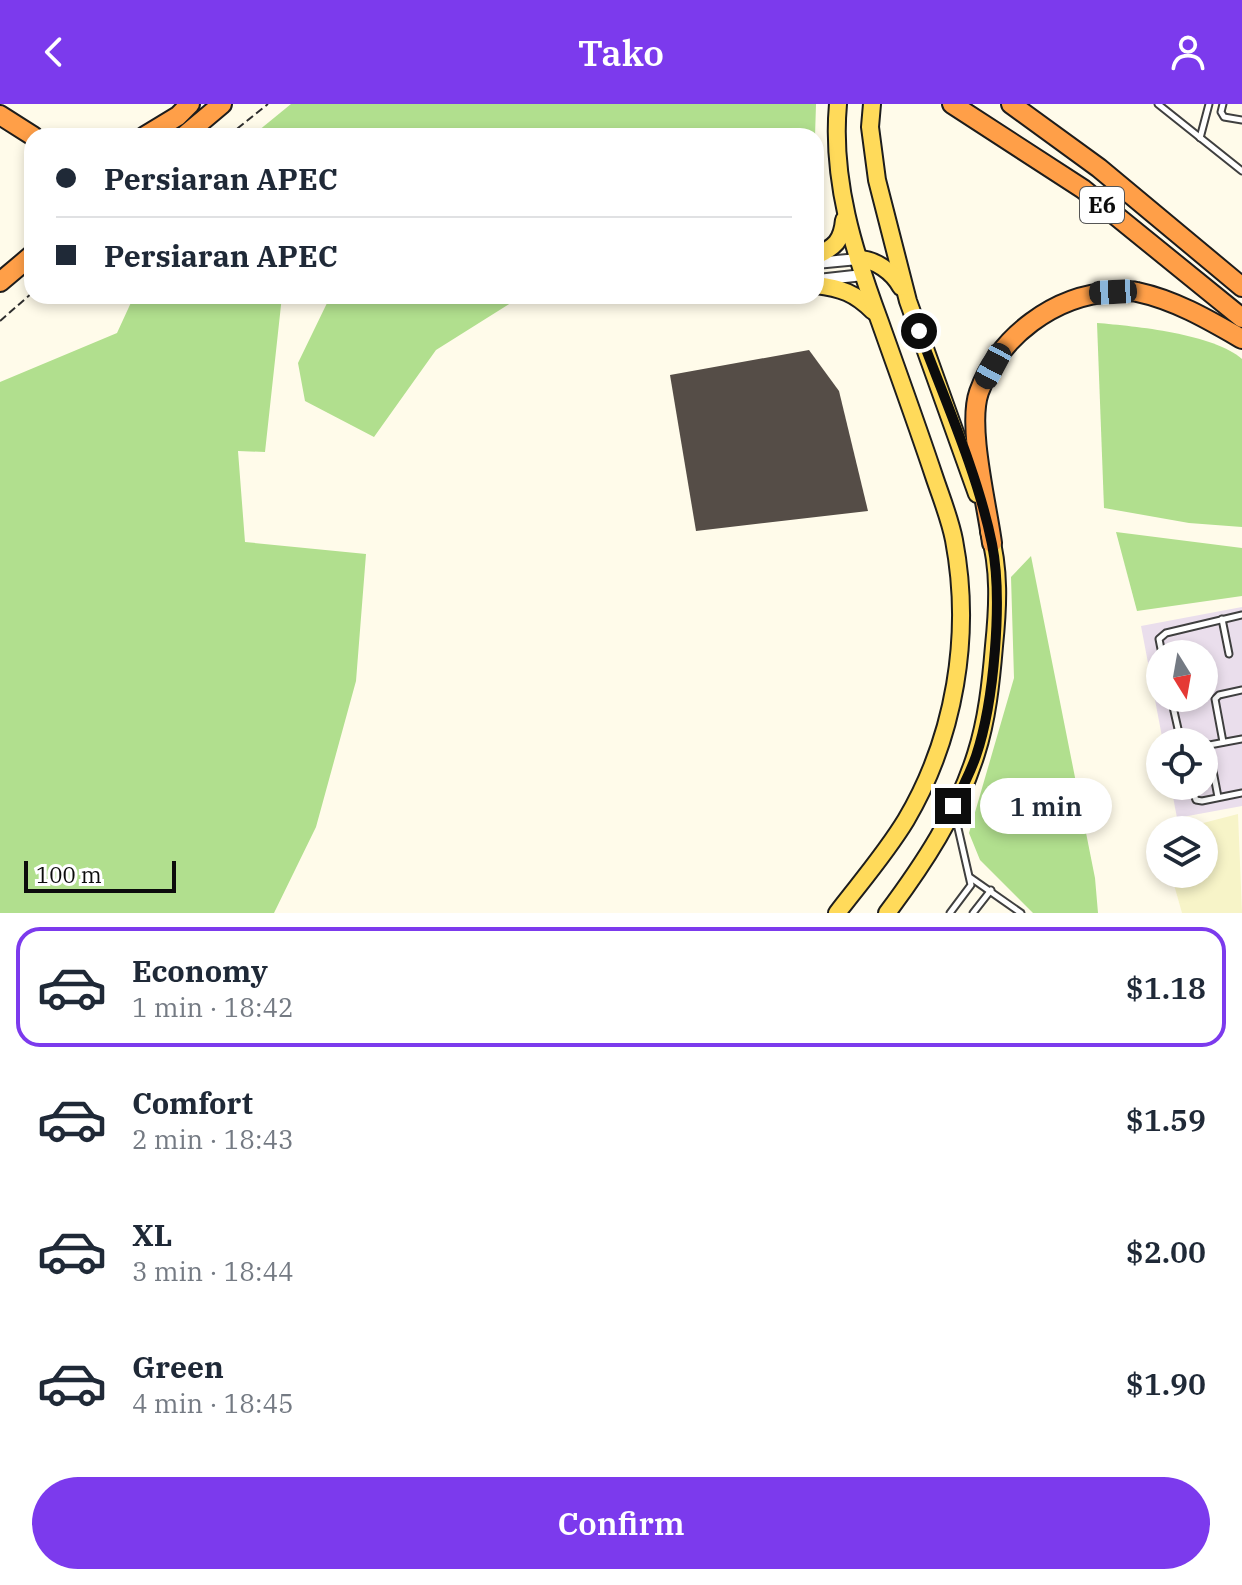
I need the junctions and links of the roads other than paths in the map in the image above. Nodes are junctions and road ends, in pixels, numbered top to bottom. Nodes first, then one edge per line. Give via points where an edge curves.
1 (190, 104) edge
2 (222, 104) edge
3 (838, 104) edge
4 (872, 104) edge
5 (952, 104) edge
6 (1011, 104) edge
7 (1158, 104) edge
8 (1209, 104) edge
9 (1223, 104) edge
10 (0, 115) edge
11 (1242, 120) edge
12 (162, 128) edge
13 (194, 128) edge
14 (24, 130) edge
15 (1200, 138) junction
16 (1242, 171) edge
17 (845, 211) junction
18 (886, 219) junction
19 (824, 252) edge
20 (24, 262) edge
21 (824, 263) edge
22 (866, 266) junction
23 (824, 279) edge
24 (0, 282) edge
25 (824, 284) edge
26 (1242, 287) edge
27 (908, 301) junction
28 (877, 315) junction
29 (1242, 318) edge
30 (1242, 339) edge
31 (992, 543) junction
32 (1242, 615) edge
33 (1222, 619) junction
34 (1159, 640) edge
35 (1229, 654) dead end
36 (1242, 690) edge
37 (1242, 739) edge
38 (1223, 742) junction
39 (1218, 743) edge
40 (1242, 793) edge
41 (1218, 797) edge
42 (953, 806) junction
43 (971, 878) junction
44 (991, 890) junction
45 (837, 913) edge
46 (887, 913) edge
47 (950, 913) edge
48 (973, 913) edge
49 (1021, 913) edge

1 - 12 highway
2 - 13 highway
3 - 17 main road via 836,154
4 - 18 main road via 872,150
5 - 29 highway, E6 via 1083,189
6 - 26 highway, E6 via 1099,168
7 - 15 lane
8 - 15 lane
9 - 11 lane via 1224,117
10 - 14 highway
15 - 16 lane
17 - 19 main road via 843,237
17 - 22 main road
18 - 22 main road via 885,245
18 - 27 main road
20 - 24 highway
21 - 22 street
22 - 23 street
22 - 27 main road via 895,277
22 - 28 main road
25 - 28 main road via 852,293
27 - 31 main road
28 - 45 main road via 953,536 961,624 948,721 937,756 905,822
30 - 31 highway via 1191,310 1135,291 1091,293 1031,322 1002,354 979,393 975,423
31 - 42 main road via 998,602 989,692 977,753
32 - 33 lane
33 - 34 lane via 1166,633
33 - 35 lane
36 - 38 lane via 1215,699
37 - 38 lane
38 - 39 lane
40 - 41 lane
42 - 43 lane
42 - 46 main road via 915,876
43 - 44 lane
43 - 47 lane
44 - 48 lane
44 - 49 lane

